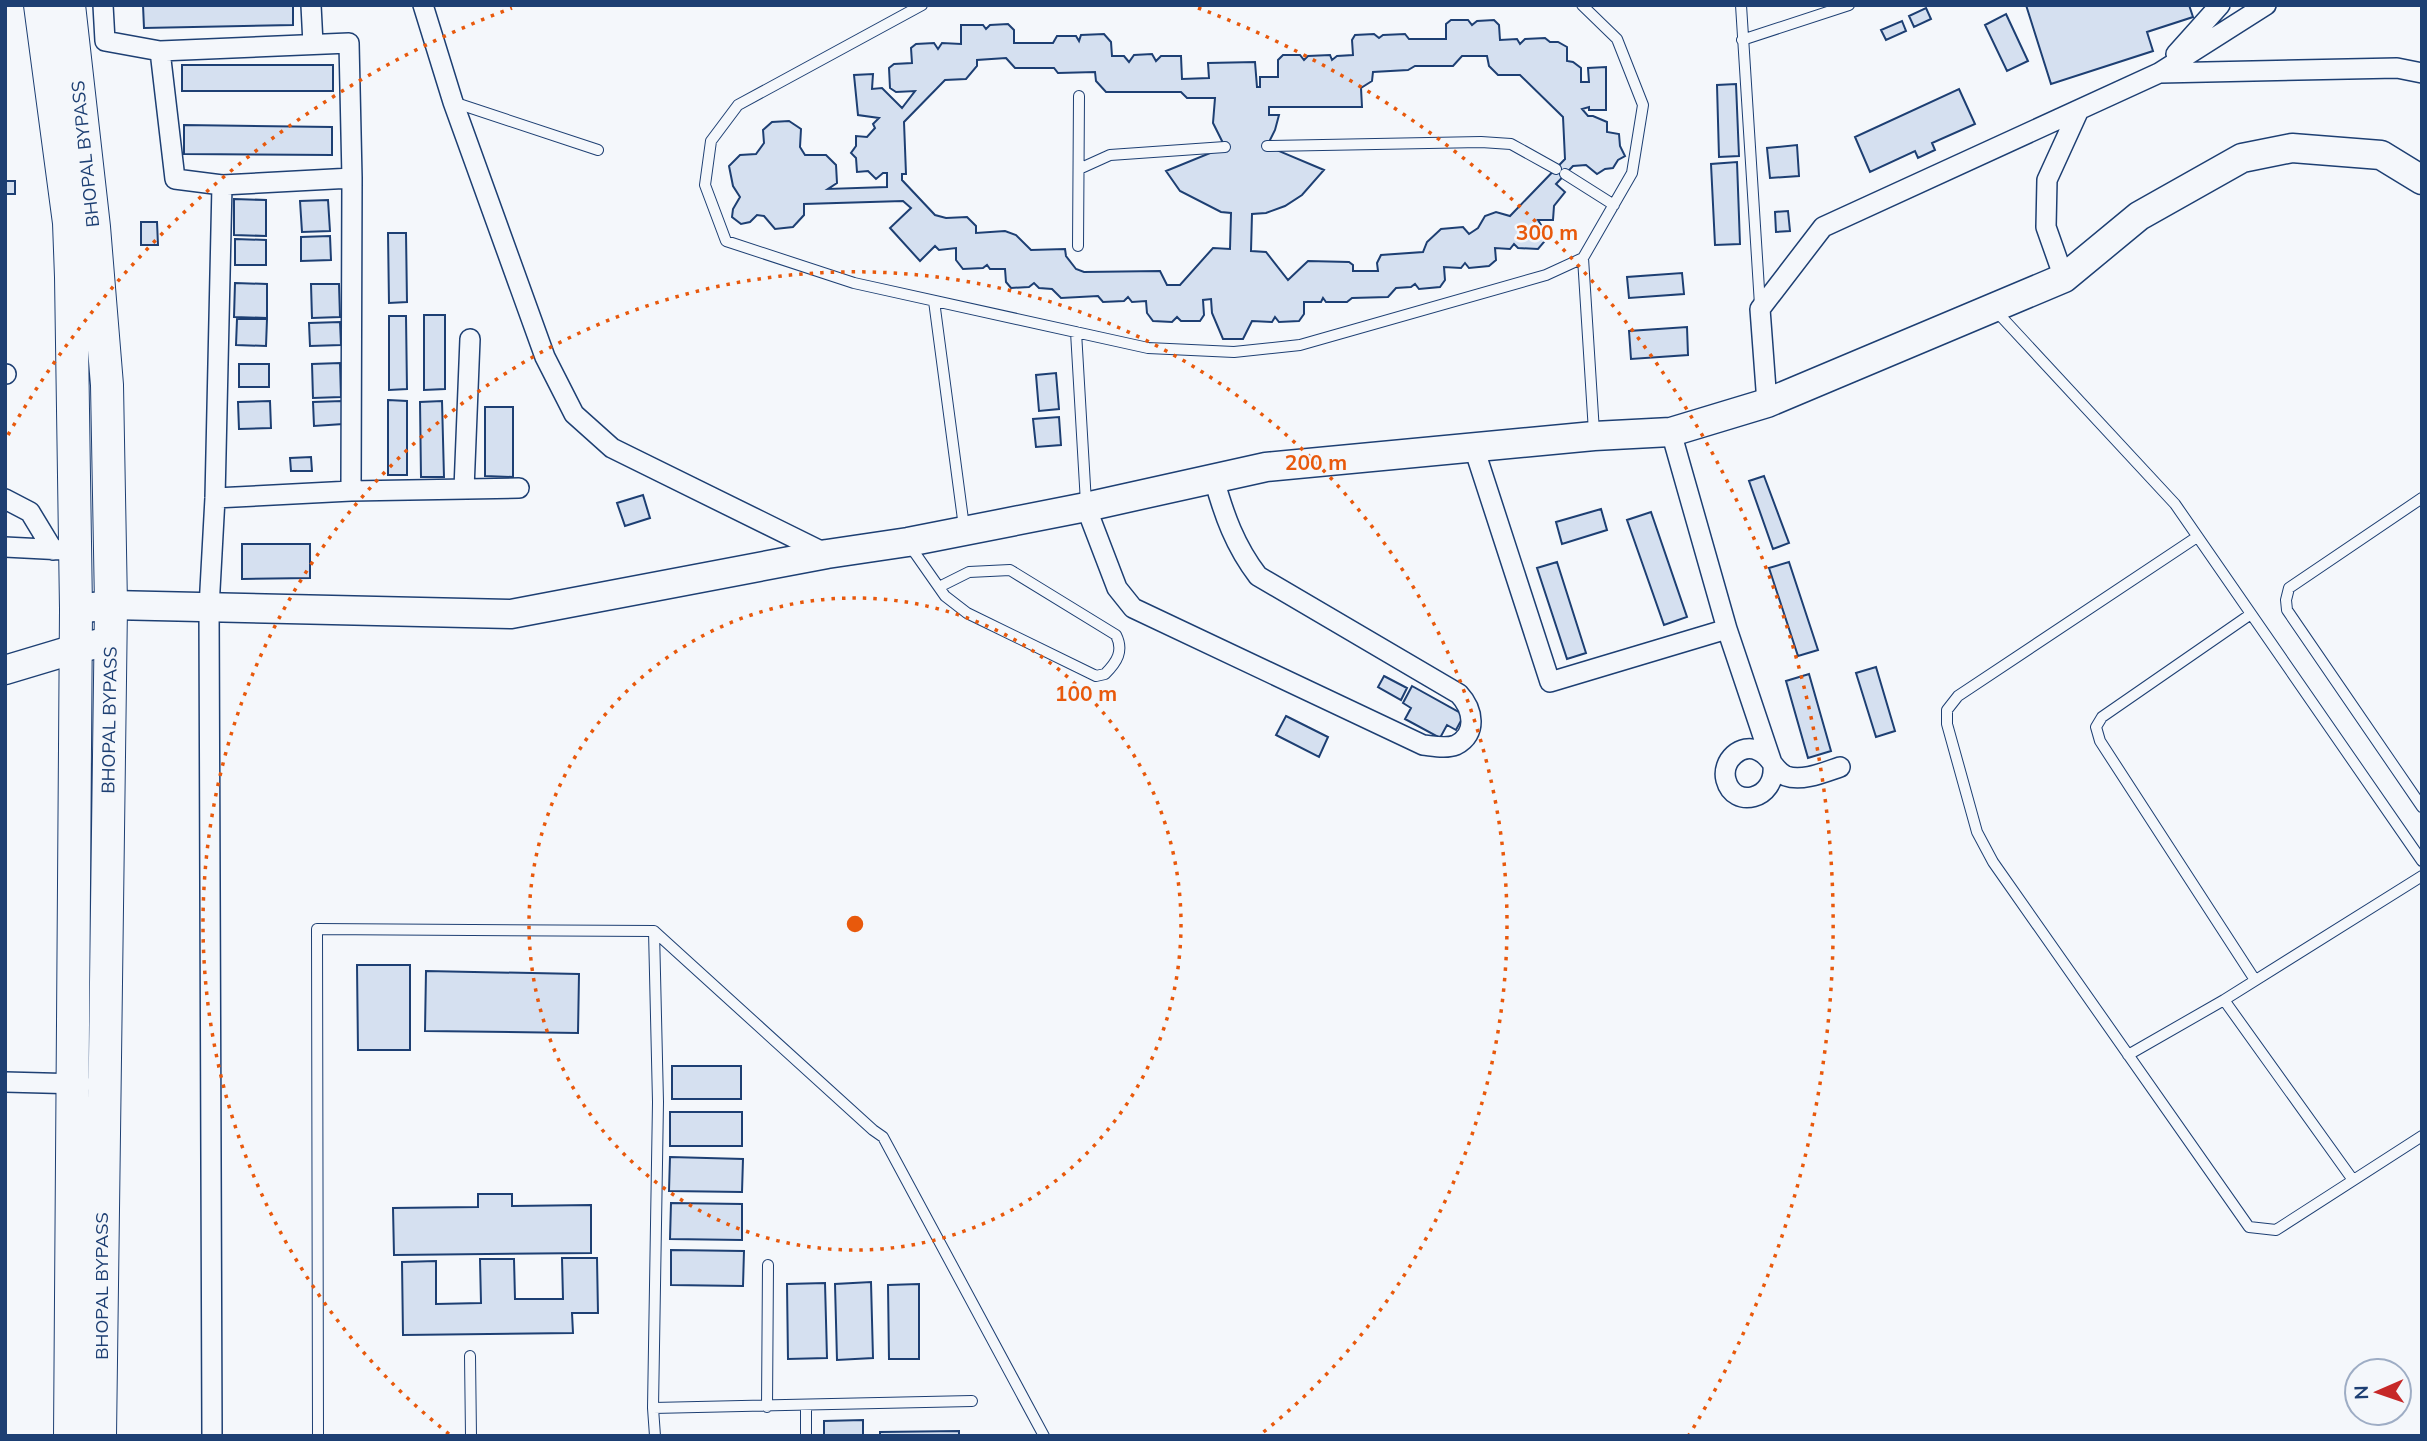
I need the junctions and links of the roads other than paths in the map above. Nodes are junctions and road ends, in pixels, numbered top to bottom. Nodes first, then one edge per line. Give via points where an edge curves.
1 (40, 5) edge
2 (69, 5) edge
3 (103, 5) edge
4 (310, 5) edge
5 (423, 5) edge
6 (922, 5) edge
7 (1582, 5) edge
8 (1741, 5) edge
9 (1849, 5) edge
10 (2220, 5) edge
11 (2266, 5) edge
12 (1742, 40) junction
13 (313, 44) junction
14 (160, 51) junction
15 (2422, 72) edge
16 (2159, 73) junction
17 (1079, 96) dead end
18 (453, 102) junction
19 (2078, 112) junction
20 (1267, 146) dead end
21 (1226, 147) dead end
22 (598, 150) dead end
23 (1079, 169) junction
24 (352, 178) junction
25 (2422, 180) edge
26 (222, 185) junction
27 (1614, 205) junction
28 (1078, 246) dead end
29 (1583, 258) junction
30 (2064, 278) junction
31 (934, 301) junction
32 (1993, 308) junction
33 (1760, 309) junction
34 (1076, 332) junction
35 (470, 339) dead end
36 (1767, 403) junction
37 (1671, 432) junction
38 (1594, 436) junction
39 (1474, 448) junction
40 (1214, 479) junction
41 (519, 488) dead end
42 (464, 489) junction
43 (351, 491) junction
44 (215, 498) junction
45 (2422, 498) edge
46 (5, 499) edge
47 (1086, 507) junction
48 (964, 531) junction
49 (2197, 537) junction
50 (908, 542) junction
51 (5, 547) edge
52 (64, 550) junction
53 (827, 554) junction
54 (939, 587) junction
55 (111, 605) junction
56 (208, 608) junction
57 (76, 610) junction
58 (2251, 614) junction
59 (1727, 629) junction
60 (110, 641) junction
61 (75, 649) junction
62 (5, 670) edge
63 (1840, 767) dead end
64 (2422, 807) edge
65 (2422, 861) edge
66 (2422, 876) edge
67 (654, 931) junction
68 (2255, 980) junction
69 (2224, 1000) junction
70 (2128, 1055) junction
71 (5, 1082) edge
72 (71, 1083) junction
73 (103, 1084) junction
74 (2422, 1136) edge
75 (2353, 1180) junction
76 (768, 1265) dead end
77 (470, 1356) dead end
78 (972, 1401) dead end
79 (767, 1406) junction
80 (806, 1406) junction
81 (653, 1408) junction
82 (69, 1436) edge
83 (100, 1436) edge
84 (212, 1436) edge
85 (318, 1436) edge
86 (471, 1436) edge
87 (655, 1436) edge
88 (806, 1436) edge
89 (1044, 1436) edge

1 - 52 main road, BHOPAL BYPASS via 69,223
2 - 55 main road, BHOPAL BYPASS via 107,385
3 - 14 street via 104,41
4 - 13 street
5 - 18 street
6 - 31 lane via 738,105 711,141 705,185 726,241 854,283
7 - 27 lane via 1617,39 1643,104 1632,173
8 - 12 lane
9 - 12 lane
10 - 16 street
11 - 16 street
12 - 33 lane
13 - 14 street
13 - 24 street via 349,43
14 - 26 street via 175,180
15 - 16 street via 2397,68
16 - 19 street
17 - 23 lane
18 - 22 lane
18 - 53 street via 545,357 574,414 612,448
19 - 30 street via 2047,180 2046,227
19 - 33 street via 1823,227
20 - 27 lane via 1511,144
21 - 23 lane via 1110,156
23 - 28 lane
24 - 26 street
24 - 43 street
25 - 30 street via 2381,155 2292,148 2242,158 2138,216
26 - 44 street
27 - 29 lane
29 - 34 lane via 1546,275 1300,345 1234,352 1161,349
29 - 38 lane
30 - 32 street
31 - 34 lane
31 - 48 lane
32 - 36 street
32 - 49 lane via 2175,504
33 - 36 street
34 - 47 lane
35 - 42 street
36 - 37 street
37 - 38 street
37 - 59 street
38 - 39 street
39 - 40 street via 1266,467
39 - 59 street via 1550,682
40 - 47 street
40 - 47 street via 1227,524 1258,576 1459,694 1469,704 1468,734 1445,747 1423,745 1133,608 1117,587
41 - 42 street
42 - 43 street
43 - 44 street
44 - 56 street
45 - 64 lane via 2289,588 2286,600 2287,610
46 - 52 street via 30,512
47 - 48 street
48 - 50 street
49 - 58 lane
49 - 70 lane via 1958,696 1947,710 1977,832 1993,862
50 - 53 street
50 - 54 lane
51 - 52 street
52 - 57 main road, BHOPAL BYPASS
53 - 56 street via 511,614
54 - 54 lane via 967,613 1096,676 1105,674 1119,656 1121,644 1116,635 1010,570 969,572
55 - 56 street
55 - 57 street
55 - 60 main road, BHOPAL BYPASS
56 - 84 street
57 - 61 main road, BHOPAL BYPASS
58 - 65 lane
58 - 68 lane via 2102,717 2096,727 2100,741
59 - 63 street via 1773,766 1794,777
60 - 61 street
60 - 73 main road, BHOPAL BYPASS
61 - 62 street
61 - 72 main road, BHOPAL BYPASS
66 - 68 lane
67 - 81 lane via 658,1102
67 - 85 lane via 317,929
67 - 89 lane via 883,1137
68 - 69 lane
69 - 70 lane
69 - 75 lane
70 - 75 lane via 2249,1227 2276,1230
71 - 72 street
72 - 73 street
72 - 82 main road, BHOPAL BYPASS
73 - 83 main road, BHOPAL BYPASS
74 - 75 lane
76 - 79 lane
77 - 86 lane
78 - 80 lane
79 - 80 lane
79 - 81 lane
80 - 88 lane
81 - 87 lane

